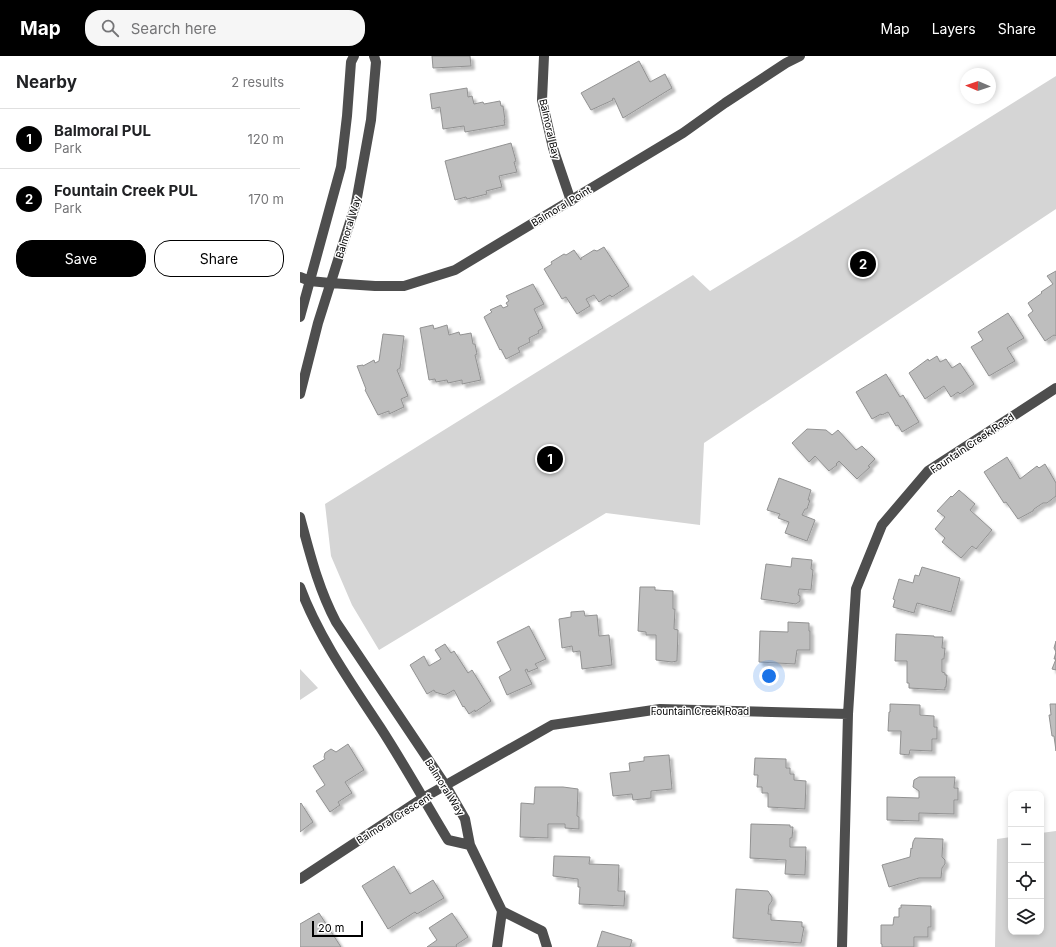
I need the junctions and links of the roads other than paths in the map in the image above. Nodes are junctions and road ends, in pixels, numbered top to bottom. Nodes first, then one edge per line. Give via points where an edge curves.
1 (354, 56) edge
2 (374, 56) edge
3 (544, 56) edge
4 (800, 56) edge
5 (571, 200) junction
6 (305, 279) edge
7 (330, 283) junction
8 (300, 317) edge
9 (1056, 388) edge
10 (300, 394) edge
11 (300, 517) edge
12 (300, 587) edge
13 (848, 714) junction
14 (552, 725) joint
15 (446, 786) junction
16 (423, 798) junction
17 (470, 845) junction
18 (300, 878) edge
19 (502, 911) junction
20 (497, 947) edge
21 (547, 947) edge
22 (842, 947) edge

1 - 6 street via 351,62 341,167
2 - 7 street, Balmoral Way via 376,62 371,120 356,203
3 - 5 street, Balmoral Bay via 542,100 553,148
4 - 5 street, Balmoral Point via 724,103 683,133
5 - 7 street, Balmoral Point via 455,270 404,286
6 - 7 street, Balmoral Point
6 - 8 street
7 - 10 street, Balmoral Way
9 - 13 street, Fountain Creek Road via 928,471 882,525 856,589
11 - 15 street, Balmoral Way via 315,574 336,622
12 - 16 street via 310,612 346,674
13 - 14 street, Fountain Creek Road via 660,709
13 - 22 street, Fountain Creek Road
14 - 15 street, Balmoral Crescent
15 - 16 street, Balmoral Crescent
15 - 17 street, Balmoral Way via 465,819
16 - 17 street via 448,840
16 - 18 street, Balmoral Crescent
17 - 19 street, Balmoral Way
19 - 20 street
19 - 21 street via 542,931

